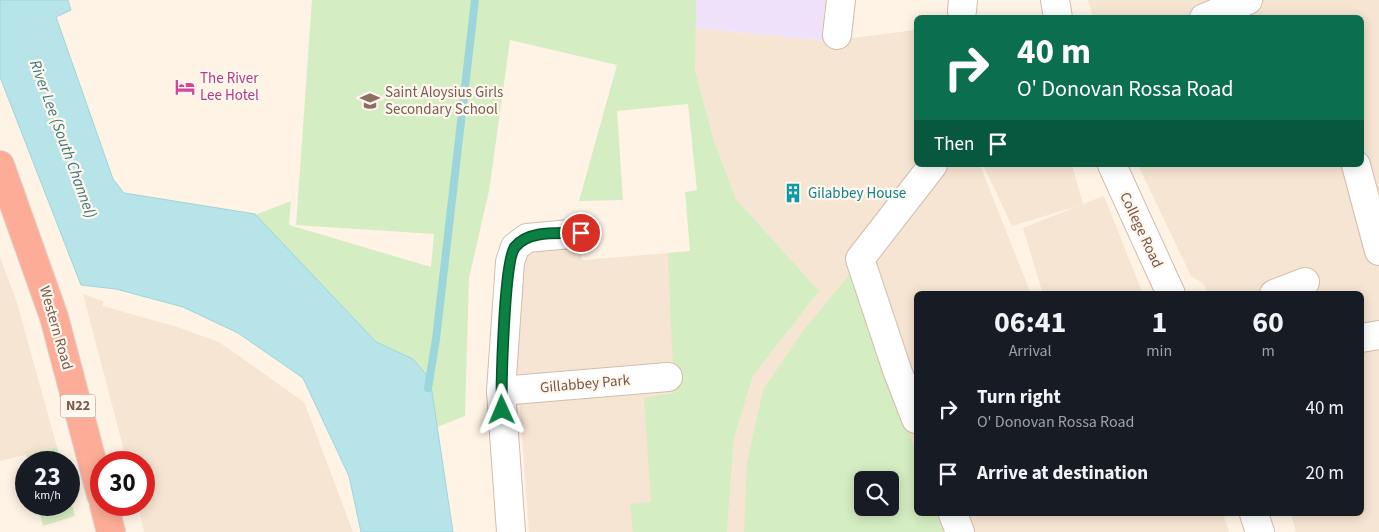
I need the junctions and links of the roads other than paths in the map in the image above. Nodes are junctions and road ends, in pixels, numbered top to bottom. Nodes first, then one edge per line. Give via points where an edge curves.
1 (841, 0) edge
2 (1055, 0) edge
3 (1248, 0) edge
4 (1058, 15) edge
5 (1211, 15) edge
6 (837, 35) dead end
7 (0, 165) edge
8 (931, 167) edge
9 (1113, 167) edge
10 (1357, 167) edge
11 (581, 233) dead end
12 (1379, 251) edge
13 (1305, 282) dead end
14 (1170, 291) edge
15 (1282, 291) edge
16 (1379, 335) edge
17 (1364, 338) edge
18 (668, 377) dead end
19 (502, 391) junction
20 (914, 414) edge
21 (90, 453) edge
22 (107, 516) edge
23 (954, 516) edge
24 (1255, 516) edge
25 (111, 532) edge
26 (511, 532) edge
27 (960, 532) edge
28 (1260, 532) edge

1 - 6 street
2 - 4 street
3 - 5 street
7 - 21 highway, Western Road / N22 via 54,316
8 - 20 street via 860,259
9 - 14 street, College Road
10 - 12 street
11 - 19 street via 527,238 515,247 510,262
13 - 15 street
16 - 17 street
18 - 19 street, Gillabbey Park
19 - 26 street
22 - 25 highway
23 - 27 street
24 - 28 street

